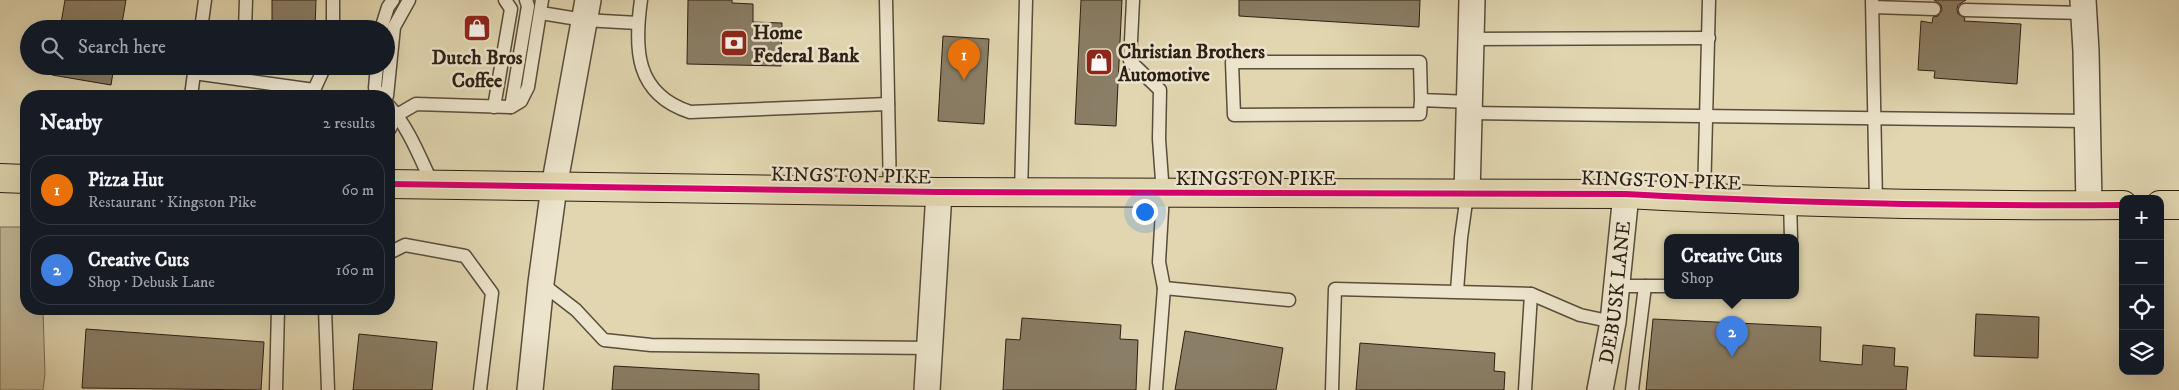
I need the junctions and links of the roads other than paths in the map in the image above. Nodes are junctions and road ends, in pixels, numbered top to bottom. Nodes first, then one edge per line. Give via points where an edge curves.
1 (205, 0) edge
2 (246, 0) edge
3 (333, 0) edge
4 (393, 0) edge
5 (409, 0) edge
6 (505, 0) edge
7 (526, 0) edge
8 (542, 0) edge
9 (641, 0) edge
10 (886, 0) edge
11 (1026, 0) edge
12 (1133, 0) edge
13 (1472, 0) edge
14 (1709, 0) edge
15 (1872, 4) edge
16 (2084, 7) edge
17 (1934, 9) dead end
18 (586, 10) edge
19 (1965, 10) dead end
20 (541, 13) junction
21 (202, 20) edge
22 (245, 20) edge
23 (333, 20) edge
24 (384, 20) edge
25 (638, 23) junction
26 (395, 25) edge
27 (1709, 38) junction
28 (1471, 39) junction
29 (193, 75) edge
30 (221, 75) edge
31 (243, 75) edge
32 (321, 75) edge
33 (376, 75) edge
34 (389, 75) edge
35 (243, 80) junction
36 (192, 90) edge
37 (298, 90) edge
38 (315, 90) edge
39 (376, 90) edge
40 (388, 90) edge
41 (1421, 100) junction
42 (888, 104) junction
43 (494, 107) junction
44 (511, 107) junction
45 (1470, 108) junction
46 (395, 109) edge
47 (395, 113) edge
48 (1707, 116) junction
49 (1876, 119) junction
50 (2086, 121) junction
51 (0, 178) edge
52 (20, 178) edge
53 (395, 184) edge
54 (433, 185) junction
55 (554, 187) junction
56 (890, 192) junction
57 (939, 192) junction
58 (1021, 193) junction
59 (1163, 194) junction
60 (1626, 194) junction
61 (1467, 195) junction
62 (1704, 198) junction
63 (1790, 200) junction
64 (1876, 202) junction
65 (2179, 204) edge
66 (2088, 205) junction
67 (2119, 205) edge
68 (2164, 205) edge
69 (1791, 234) edge
70 (395, 250) edge
71 (541, 282) junction
72 (1617, 286) junction
73 (1645, 286) junction
74 (1664, 286) edge
75 (1164, 288) junction
76 (1457, 291) junction
77 (1531, 294) junction
78 (1289, 300) dead end
79 (278, 315) edge
80 (325, 315) edge
81 (1613, 322) junction
82 (931, 348) junction
83 (276, 390) edge
84 (328, 390) edge
85 (480, 390) edge
86 (530, 390) edge
87 (927, 390) edge
88 (1156, 390) edge
89 (1332, 390) edge
90 (1525, 390) edge
91 (1600, 390) edge
92 (1632, 390) edge

1 - 21 lane
2 - 22 lane
3 - 23 lane
4 - 24 lane
5 - 26 lane
6 - 43 lane via 510,9
7 - 44 lane via 528,6
8 - 20 lane
9 - 25 lane
10 - 42 lane
11 - 58 lane
12 - 59 lane via 1130,61 1160,90
13 - 28 street
14 - 27 lane
15 - 17 lane
15 - 49 lane
16 - 19 lane
16 - 50 street
18 - 20 lane
18 - 25 lane
18 - 55 street
20 - 44 lane via 528,87 521,101
25 - 42 lane via 639,56 646,78 662,98 690,112
27 - 28 lane
27 - 48 lane
28 - 45 street
29 - 36 lane
30 - 35 lane
31 - 35 lane
32 - 38 lane
33 - 39 lane
34 - 40 lane
35 - 37 lane
41 - 41 lane via 1420,62 1232,62 1234,115 1420,114
41 - 45 lane
42 - 56 lane
43 - 44 lane
43 - 46 lane via 416,104
45 - 48 lane
45 - 61 street
47 - 54 lane via 412,139
48 - 49 lane
48 - 62 lane
49 - 50 lane
49 - 64 lane
50 - 66 street
51 - 52 main road
53 - 54 main road, KINGSTON PIKE
54 - 55 main road, KINGSTON PIKE
55 - 56 main road, KINGSTON PIKE
55 - 71 street
56 - 57 main road, KINGSTON PIKE
57 - 58 main road, KINGSTON PIKE
57 - 82 street
58 - 59 main road, KINGSTON PIKE
59 - 61 main road, KINGSTON PIKE
59 - 75 lane via 1159,262
60 - 61 main road, KINGSTON PIKE
60 - 62 main road, KINGSTON PIKE
60 - 72 street, DEBUSK LANE
61 - 76 lane
62 - 63 main road, KINGSTON PIKE
63 - 64 main road, KINGSTON PIKE
63 - 69 lane
64 - 66 main road, KINGSTON PIKE
65 - 68 main road
66 - 67 main road, KINGSTON PIKE
70 - 85 lane via 405,245 465,256 492,293
71 - 82 lane via 576,310 604,340 651,345
71 - 86 street
72 - 73 lane
72 - 81 street, DEBUSK LANE
73 - 74 lane
73 - 92 lane
75 - 78 lane
75 - 88 lane
76 - 77 lane
76 - 89 lane via 1335,289
77 - 81 lane via 1580,315
77 - 90 lane
79 - 83 lane
80 - 84 lane
81 - 91 street, DEBUSK LANE
82 - 87 street

